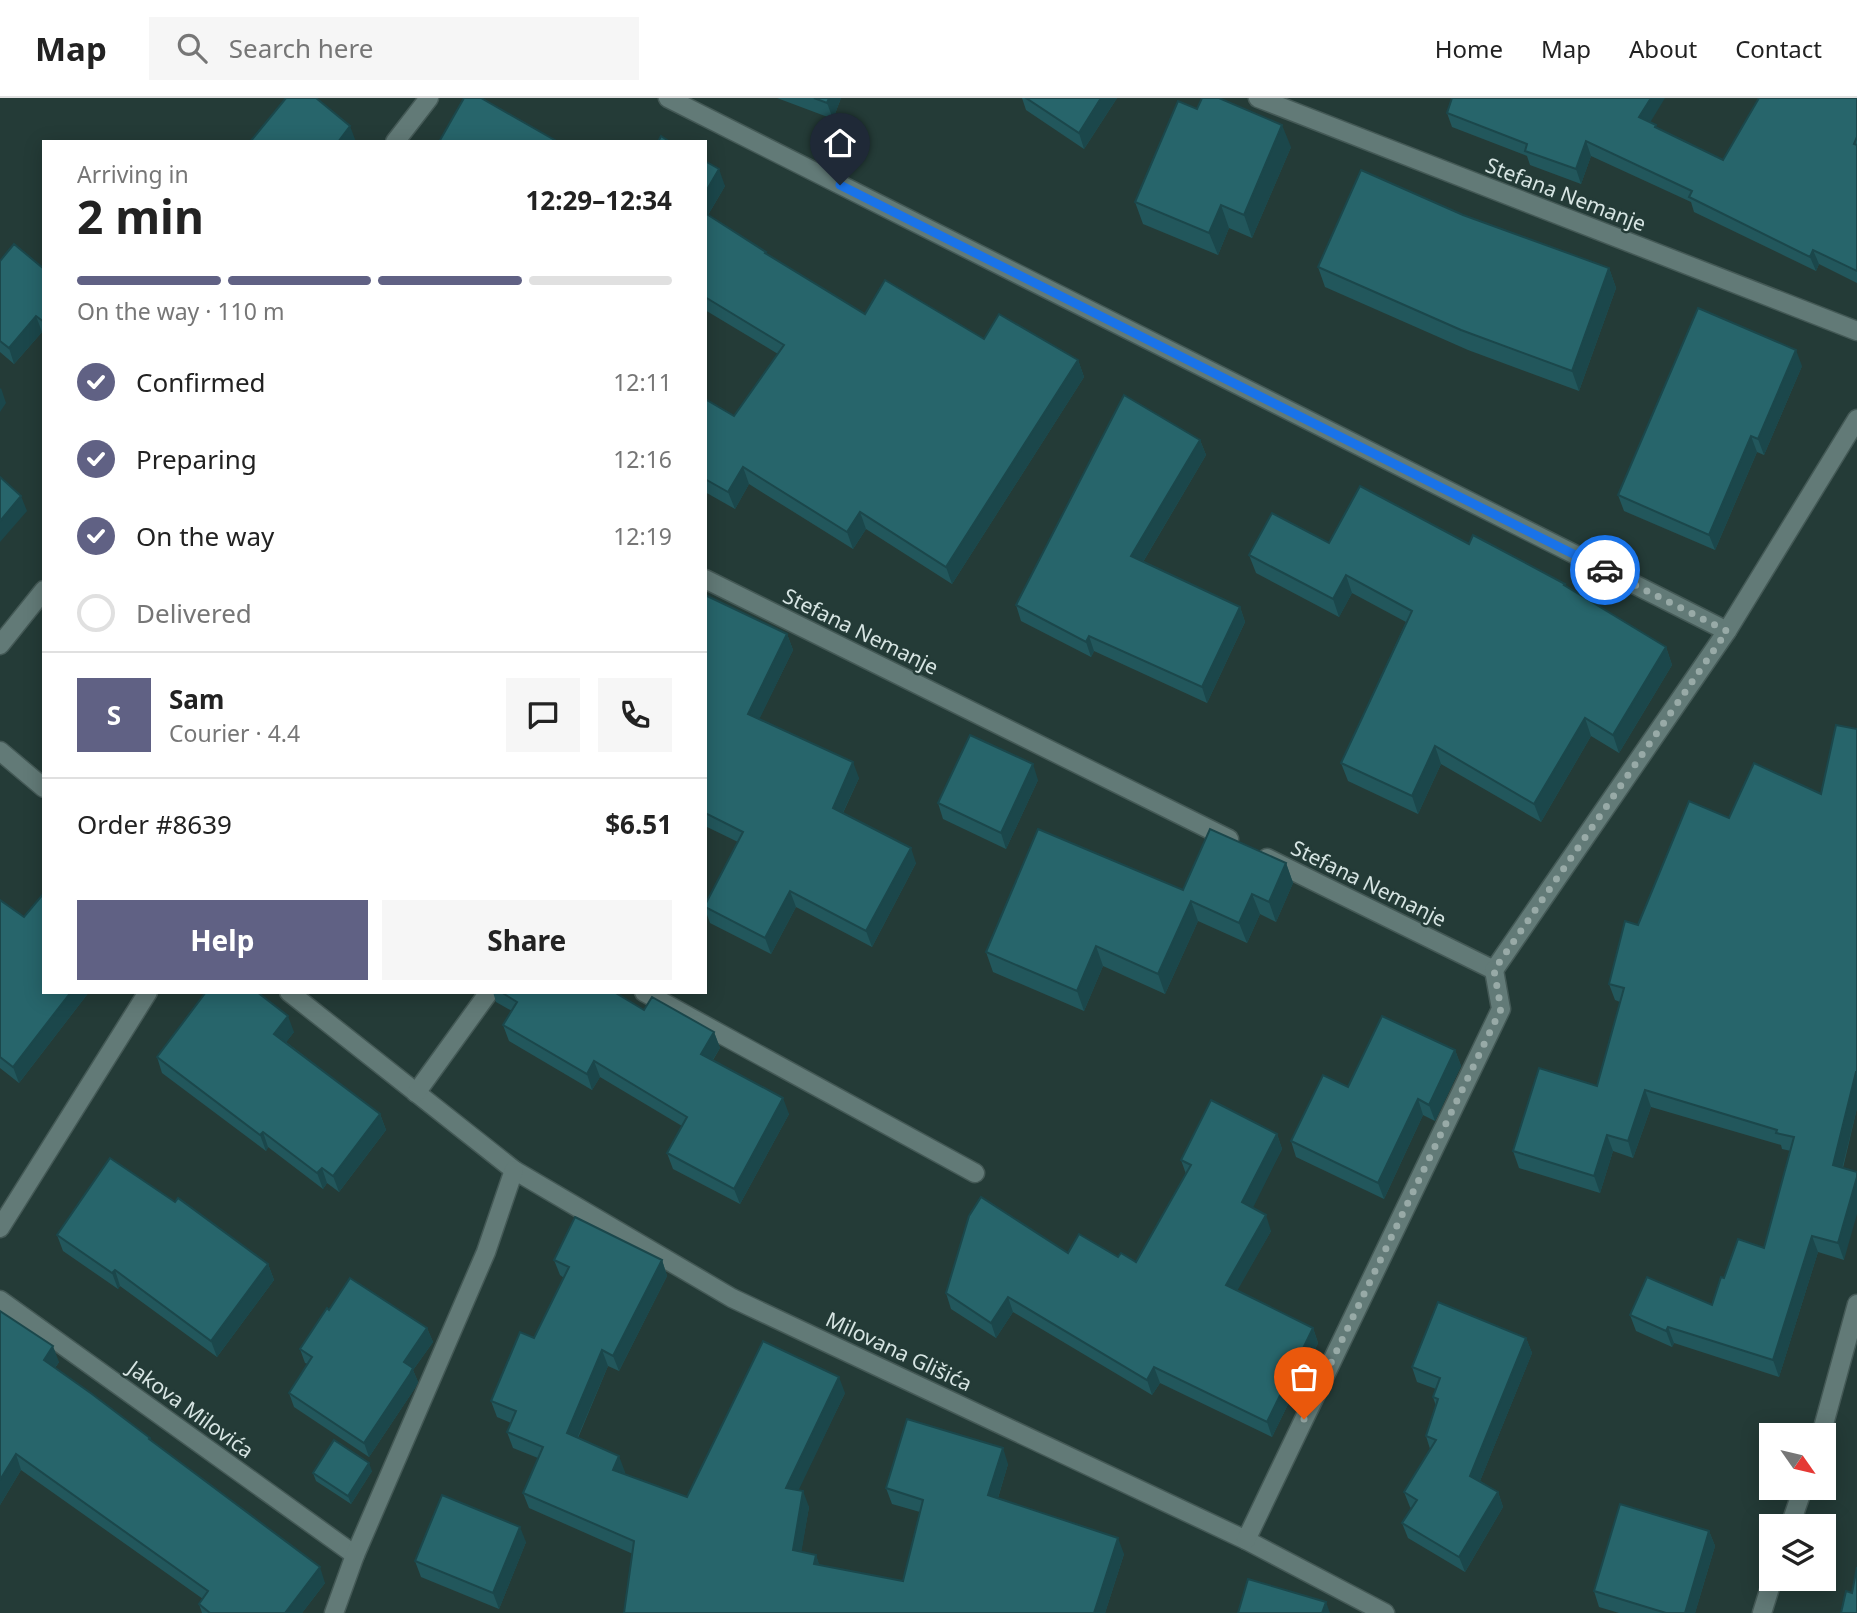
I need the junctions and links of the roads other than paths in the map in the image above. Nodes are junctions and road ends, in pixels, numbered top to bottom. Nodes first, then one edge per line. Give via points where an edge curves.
1 (429, 98) edge
2 (668, 98) edge
3 (1258, 98) edge
4 (397, 140) edge
5 (1857, 331) edge
6 (1857, 419) edge
7 (707, 580) edge
8 (42, 592) edge
9 (1727, 631) junction
10 (0, 645) edge
11 (0, 751) edge
12 (42, 786) edge
13 (1494, 970) junction
14 (147, 994) edge
15 (292, 994) edge
16 (488, 994) edge
17 (648, 994) edge
18 (416, 1093) junction
19 (514, 1170) junction
20 (975, 1173) dead end
21 (0, 1228) edge
22 (0, 1300) edge
23 (1857, 1304) edge
24 (1824, 1423) edge
25 (1247, 1540) junction
26 (355, 1555) junction
27 (1769, 1591) edge
28 (334, 1613) edge
29 (1385, 1613) edge
30 (1762, 1613) edge

1 - 4 street
2 - 9 street
3 - 5 street, Stefana Nemanje
6 - 9 street
7 - 13 street, Stefana Nemanje
8 - 10 street
9 - 13 street
11 - 12 street
13 - 25 street via 1501,1009
14 - 21 street
15 - 18 street, Milovana Glišića
16 - 18 street
17 - 20 street
18 - 19 street, Milovana Glišića
19 - 25 street, Milovana Glišića via 732,1298
19 - 26 street via 486,1251
22 - 26 street, Jakova Milovića
23 - 24 street
25 - 29 street, Milovana Glišića
26 - 28 street
27 - 30 street

